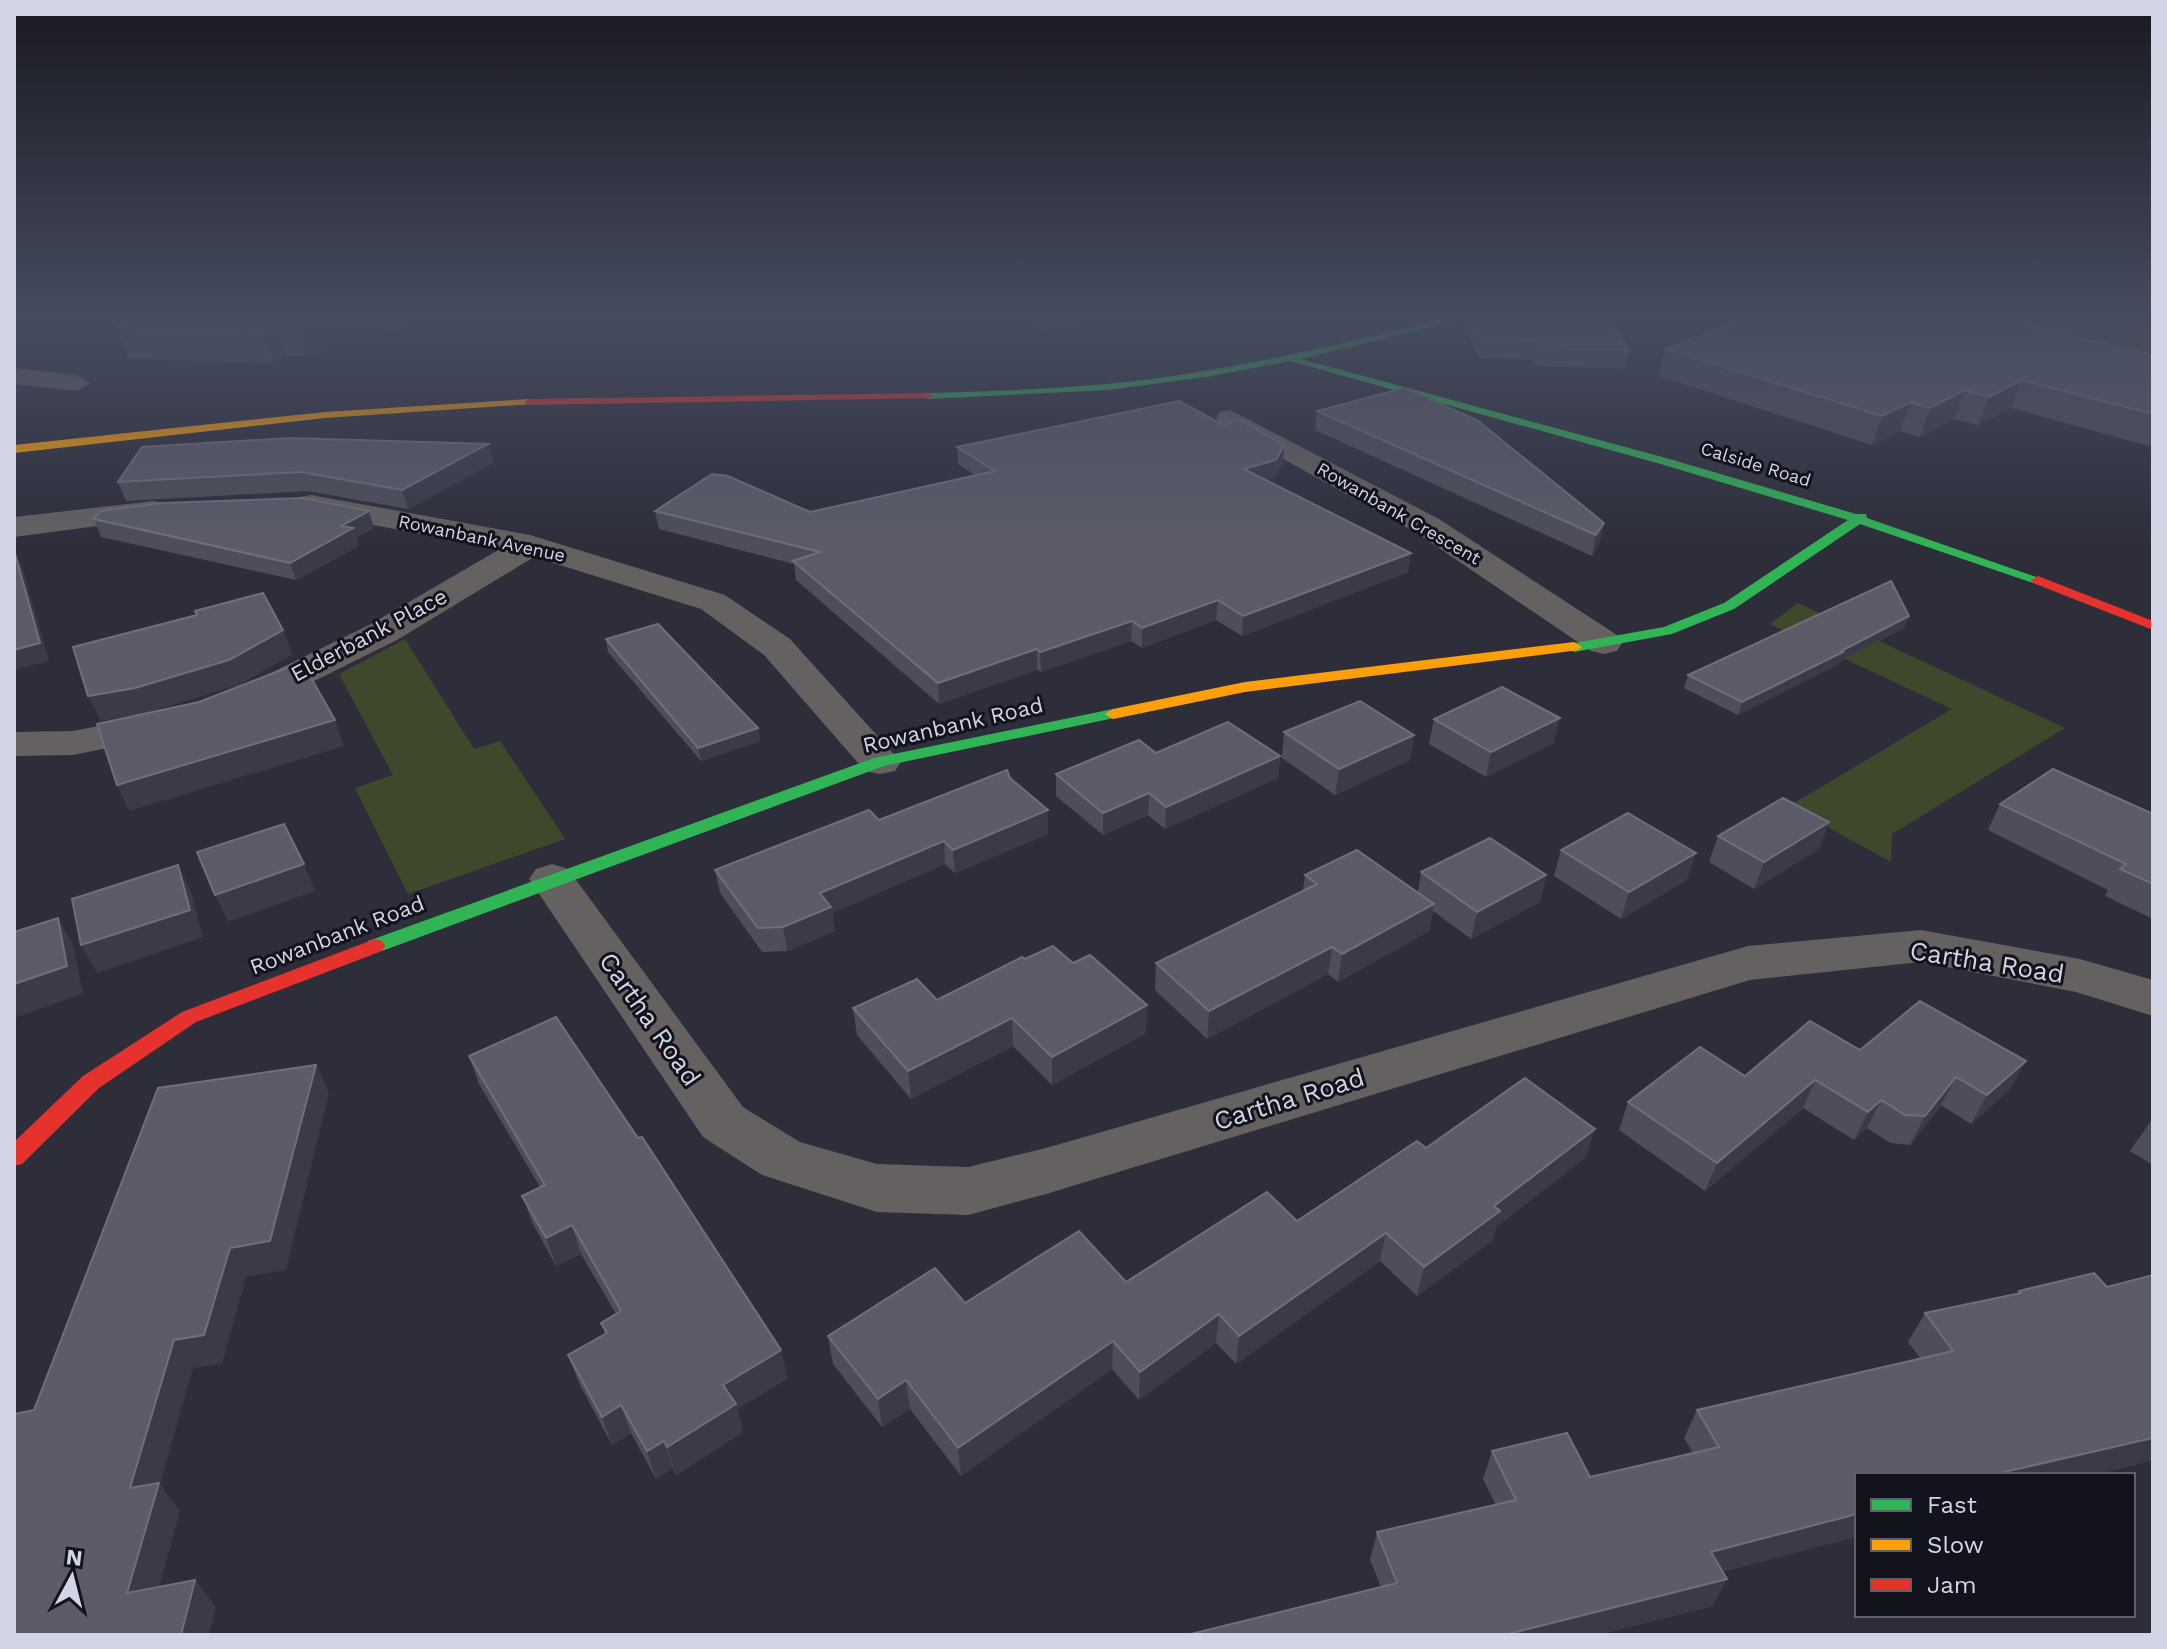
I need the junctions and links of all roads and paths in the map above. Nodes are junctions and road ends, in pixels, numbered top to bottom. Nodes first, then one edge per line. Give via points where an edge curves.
1 (1005, 392) edge
2 (1415, 392) edge
3 (1230, 418) dead end
4 (14, 449) edge
5 (277, 504) edge
6 (185, 507) edge
7 (1861, 517) junction
8 (14, 527) edge
9 (530, 545) junction
10 (2153, 626) edge
11 (1604, 643) junction
12 (14, 744) edge
13 (880, 762) junction
14 (552, 879) junction
15 (2153, 998) edge
16 (14, 1157) edge

1 - 4 street via 374,410
2 - 7 street, Calside Road via 1687,464
3 - 11 street, Rowanbank Crescent via 1428,526
5 - 9 street, Rowanbank Avenue via 308,503
6 - 8 street
7 - 10 street, Calside Road
7 - 11 street, Rowanbank Road via 1729,606 1667,631
9 - 12 street, Elderbank Place via 384,632 214,711 73,743
9 - 13 street, Rowanbank Avenue via 713,602 777,647
11 - 13 street, Rowanbank Road via 1245,687
13 - 14 street, Rowanbank Road
14 - 15 street, Cartha Road via 723,1122 782,1159 877,1188 968,1191 1046,1171 1748,963 1921,946 2080,976
14 - 16 street, Rowanbank Road via 189,1017 91,1082

